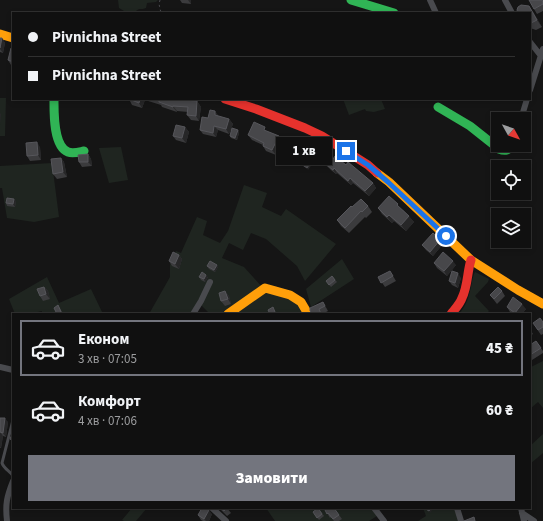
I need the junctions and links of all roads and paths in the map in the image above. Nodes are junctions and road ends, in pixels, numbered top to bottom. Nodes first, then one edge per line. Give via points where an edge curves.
1 (160, 0) edge
2 (351, 0) edge
3 (430, 0) edge
4 (505, 0) edge
5 (161, 12) edge
6 (391, 12) edge
7 (436, 12) edge
8 (511, 12) edge
9 (0, 34) edge
10 (12, 38) edge
11 (531, 43) edge
12 (543, 49) edge
13 (531, 53) edge
14 (541, 56) junction
15 (531, 87) edge
16 (54, 100) edge
17 (228, 100) edge
18 (527, 100) edge
19 (438, 107) dead end
20 (523, 112) edge
21 (491, 143) edge
22 (84, 151) dead end
23 (471, 260) junction
24 (210, 282) dead end
25 (543, 304) edge
26 (194, 313) edge
27 (229, 313) edge
28 (307, 313) edge
29 (452, 313) edge
30 (0, 366) edge
31 (12, 370) edge
32 (12, 424) edge
33 (12, 474) edge
34 (12, 484) edge
35 (213, 509) edge
36 (375, 509) edge
37 (457, 509) edge
38 (522, 510) edge
39 (7, 521) edge
40 (226, 521) edge
41 (384, 521) edge
42 (461, 521) edge
43 (524, 521) edge
44 (534, 521) edge

1 - 5 path
2 - 6 street
3 - 7 street
4 - 8 street
9 - 10 street
11 - 14 street
12 - 14 street
13 - 14 street
14 - 15 street
16 - 22 street via 59,143 67,151
17 - 23 street via 322,136 368,165
18 - 20 street
19 - 21 street via 470,126
23 - 25 street
23 - 29 street via 462,298
24 - 26 street
27 - 28 street via 265,288 290,295 301,302
30 - 31 street
32 - 33 lane via 2,463
34 - 39 street via 8,494
35 - 40 street
36 - 41 street
37 - 42 street
38 - 43 street
38 - 44 street

